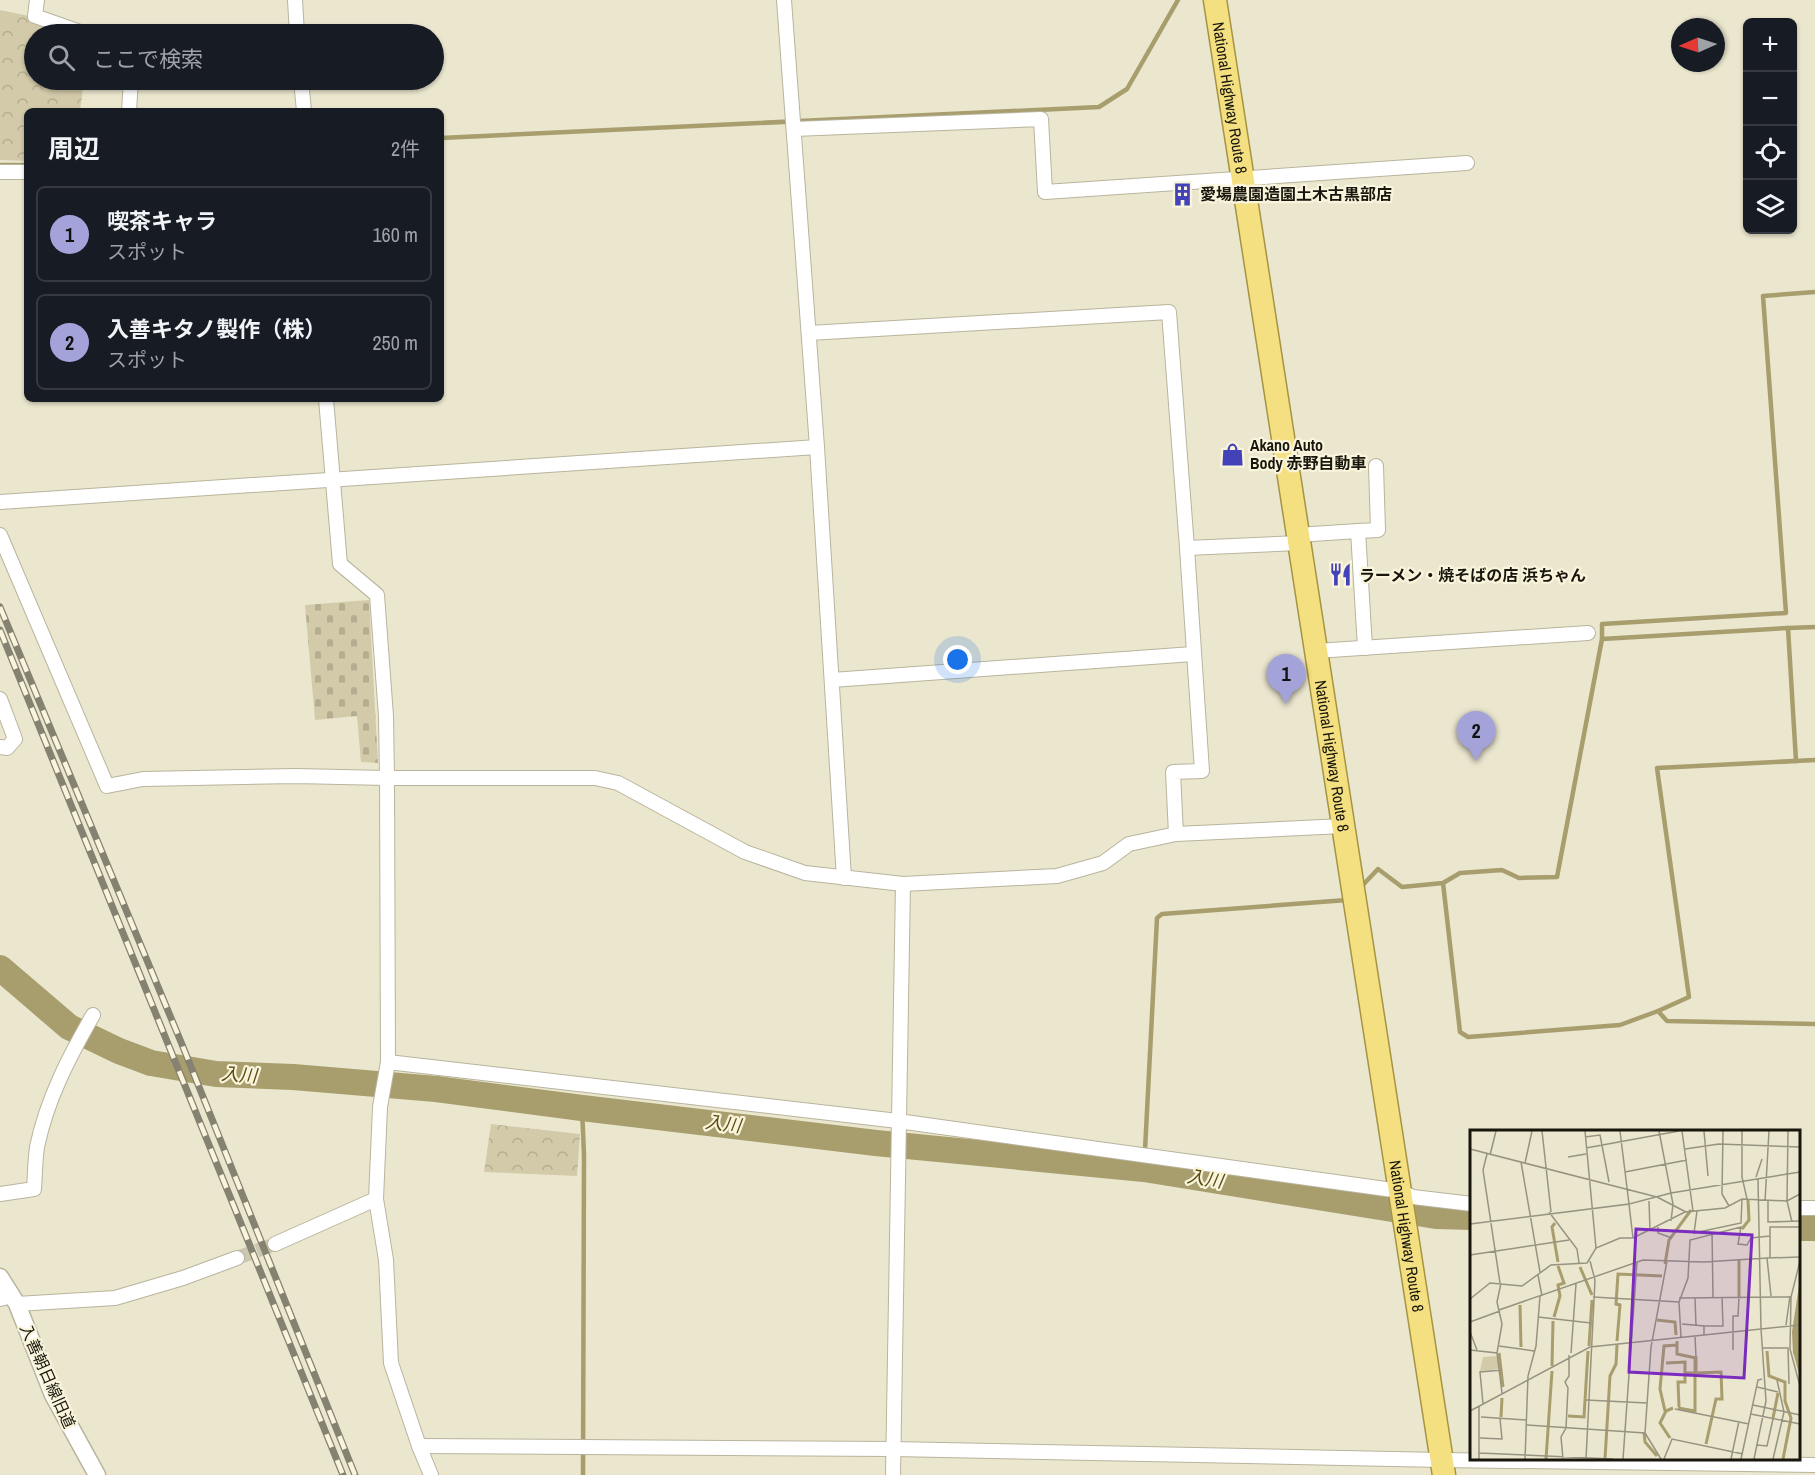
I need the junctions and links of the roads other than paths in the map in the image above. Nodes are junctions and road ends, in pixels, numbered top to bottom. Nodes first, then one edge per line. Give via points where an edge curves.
1 (37, 0) edge
2 (295, 0) edge
3 (784, 0) edge
4 (1215, 0) edge
5 (57, 24) edge
6 (296, 24) edge
7 (130, 90) edge
8 (302, 90) edge
9 (129, 108) edge
10 (304, 108) edge
11 (794, 129) junction
12 (1467, 163) dead end
13 (0, 172) edge
14 (24, 172) edge
15 (1242, 179) junction
16 (809, 333) junction
17 (326, 402) edge
18 (817, 447) junction
19 (1376, 466) dead end
20 (332, 479) junction
21 (0, 502) edge
22 (1358, 531) junction
23 (0, 535) edge
24 (1298, 539) junction
25 (1187, 548) junction
26 (1588, 633) dead end
27 (1365, 648) junction
28 (1316, 651) junction
29 (1193, 654) junction
30 (832, 680) junction
31 (0, 699) edge
32 (0, 747) edge
33 (387, 778) junction
34 (1343, 826) junction
35 (1176, 834) junction
36 (844, 878) junction
37 (903, 884) junction
38 (93, 1015) dead end
39 (388, 1062) junction
40 (898, 1121) junction
41 (1400, 1191) junction
42 (0, 1194) edge
43 (376, 1199) junction
44 (1470, 1204) edge
45 (275, 1244) tunnel mouth
46 (237, 1258) tunnel mouth
47 (0, 1277) edge
48 (10, 1300) edge
49 (419, 1446) junction
50 (893, 1449) junction
51 (1815, 1465) edge
52 (1443, 1468) edge
53 (97, 1475) edge
54 (431, 1475) edge
55 (893, 1475) edge

1 - 5 street via 34,16
2 - 6 street
3 - 11 street
4 - 15 highway, National Highway Route 8
7 - 9 street
8 - 10 street
11 - 15 street via 1041,119 1045,192
11 - 16 street
12 - 15 street
13 - 14 street
15 - 24 highway, National Highway Route 8
16 - 18 street
16 - 25 street via 1169,312
17 - 20 street
18 - 20 street
18 - 30 street
19 - 22 street via 1378,530
20 - 21 street
20 - 33 street via 340,564 377,595
22 - 24 street
22 - 27 street
23 - 33 street via 107,786 143,779
24 - 25 street
24 - 28 highway, National Highway Route 8
25 - 29 street
26 - 27 street
27 - 28 street
28 - 34 highway, National Highway Route 8
29 - 30 street
29 - 35 street via 1202,771 1173,772
30 - 36 street
31 - 32 street via 15,739 7,748
33 - 36 street via 595,778 618,783 745,852 805,873
33 - 39 street
34 - 35 street
34 - 41 highway, National Highway Route 8
35 - 37 street via 1129,844 1103,863 1057,876
36 - 37 street
37 - 40 street
38 - 42 street via 57,1081 37,1149 34,1189
39 - 40 street
39 - 43 street via 380,1107
40 - 41 street
40 - 50 street
41 - 44 street via 1413,1197
41 - 52 highway, National Highway Route 8
43 - 45 street
43 - 49 street via 386,1260 391,1363
46 - 48 street via 115,1298
47 - 48 street, 入善朝日線旧道
48 - 53 street, 入善朝日線旧道 via 53,1395
49 - 50 street
49 - 54 street
50 - 52 street
50 - 55 street
51 - 52 street

